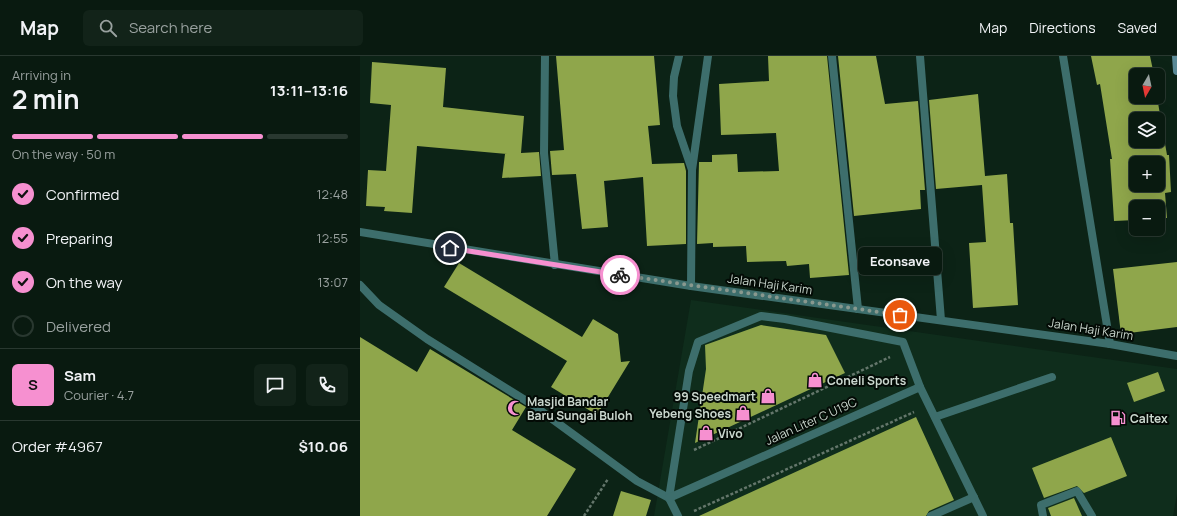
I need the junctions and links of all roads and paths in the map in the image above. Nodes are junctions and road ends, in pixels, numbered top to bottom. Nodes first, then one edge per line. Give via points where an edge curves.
1 (545, 56) edge
2 (679, 56) edge
3 (708, 56) edge
4 (832, 56) edge
5 (920, 56) edge
6 (1063, 56) edge
7 (692, 170) junction
8 (360, 232) edge
9 (555, 265) junction
10 (360, 285) edge
11 (692, 286) junction
12 (858, 309) junction
13 (941, 320) junction
14 (1110, 344) junction
15 (907, 349) junction
16 (1176, 356) edge
17 (1052, 377) dead end
18 (920, 387) junction
19 (918, 410) dead end
20 (935, 418) junction
21 (675, 459) junction
22 (616, 466) junction
23 (974, 496) junction
24 (669, 498) junction
25 (689, 513) dead end
26 (584, 516) edge
27 (678, 516) edge
28 (931, 516) edge
29 (983, 516) edge
30 (1043, 516) edge
31 (1092, 516) edge

1 - 9 street via 544,153
2 - 7 street via 673,96 676,126
3 - 7 street
4 - 12 street
5 - 13 street
6 - 14 street
7 - 11 street
8 - 9 street, Jalan Haji Karim
9 - 11 street, Jalan Haji Karim
10 - 22 street via 385,310 533,405
11 - 12 street, Jalan Haji Karim
12 - 13 street, Jalan Haji Karim
13 - 14 street, Jalan Haji Karim
14 - 16 street, Jalan Haji Karim
15 - 18 street
15 - 21 path
15 - 21 street via 903,342 761,316 698,342 689,371
17 - 20 street
18 - 20 street
18 - 24 street, Jalan Liter C U19C
19 - 25 path
20 - 23 street
21 - 24 street
22 - 24 street
22 - 26 path
23 - 28 street
23 - 29 street
24 - 27 street
30 - 31 street via 1040,505 1077,490

